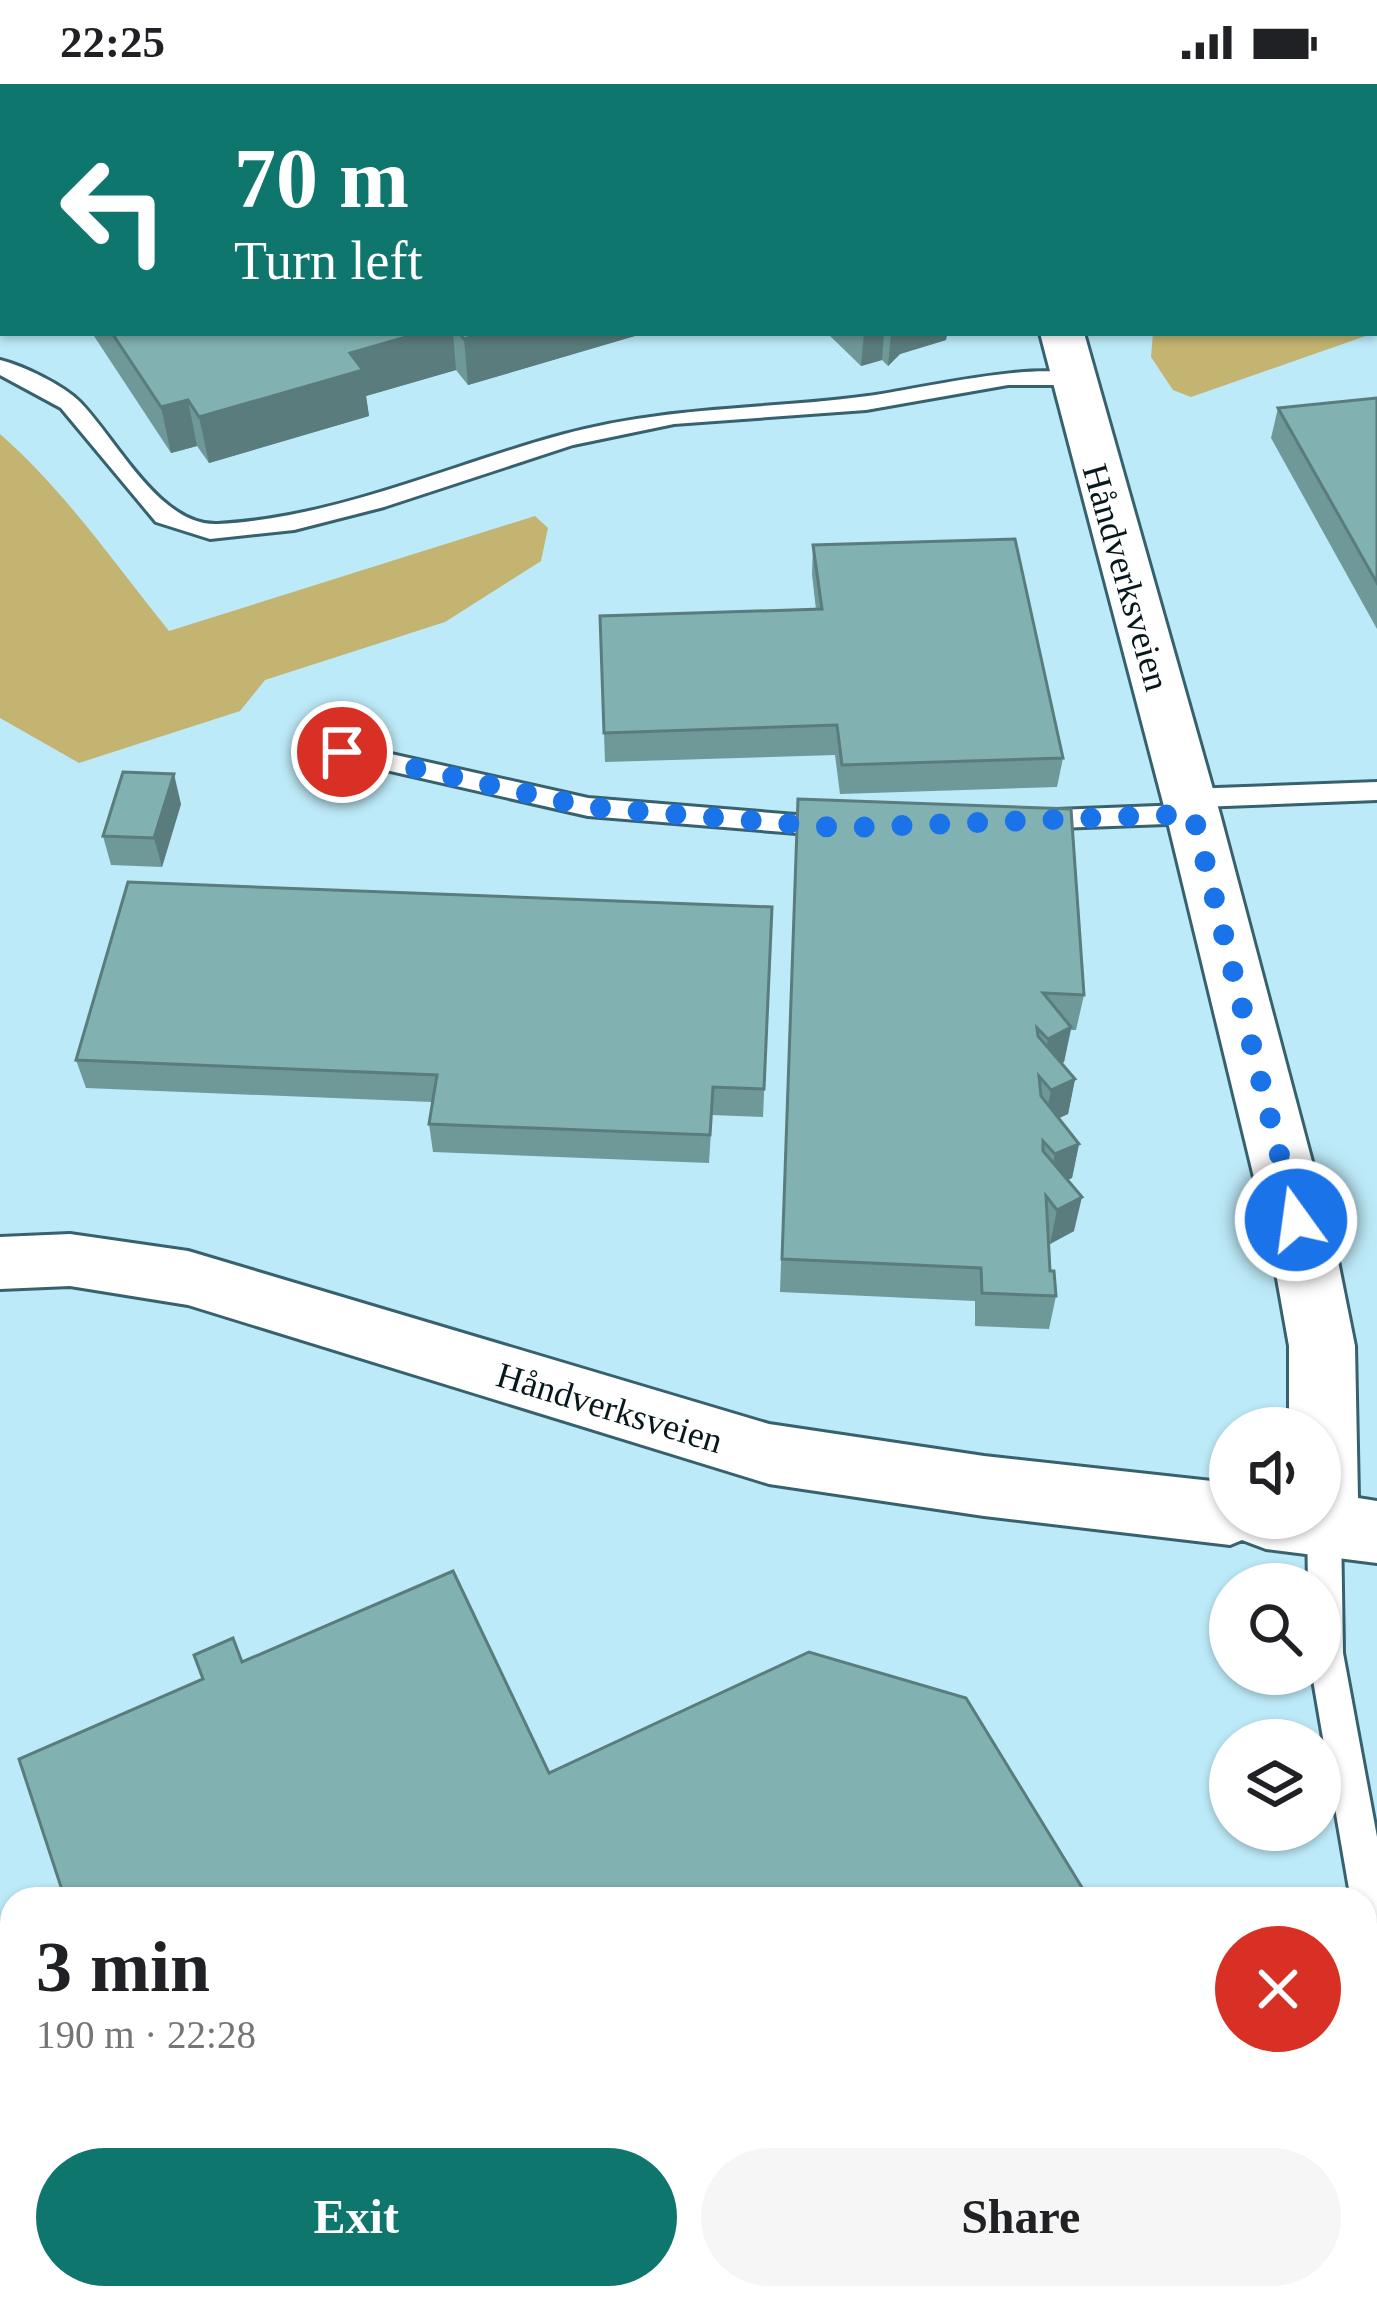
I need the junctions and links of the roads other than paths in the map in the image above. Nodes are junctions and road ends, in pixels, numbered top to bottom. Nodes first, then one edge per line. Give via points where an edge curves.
1 (1067, 356) edge
2 (0, 366) edge
3 (342, 752) dead end
4 (1377, 791) edge
5 (1191, 806) junction
6 (1005, 821) edge
7 (864, 827) edge
8 (0, 1262) edge
9 (1324, 1407) edge
10 (1209, 1512) edge
11 (1323, 1539) edge
12 (1368, 1887) edge

1 - 2 lane via 1008,379 866,403 674,417 567,440 294,524 210,532 164,517 69,403
1 - 5 street, Håndverksveien
3 - 7 lane via 588,807
4 - 5 lane
5 - 6 lane
5 - 9 street, Håndverksveien via 1305,1256
8 - 10 street, Håndverksveien via 70,1260 188,1277 769,1454
11 - 12 lane via 1326,1653

